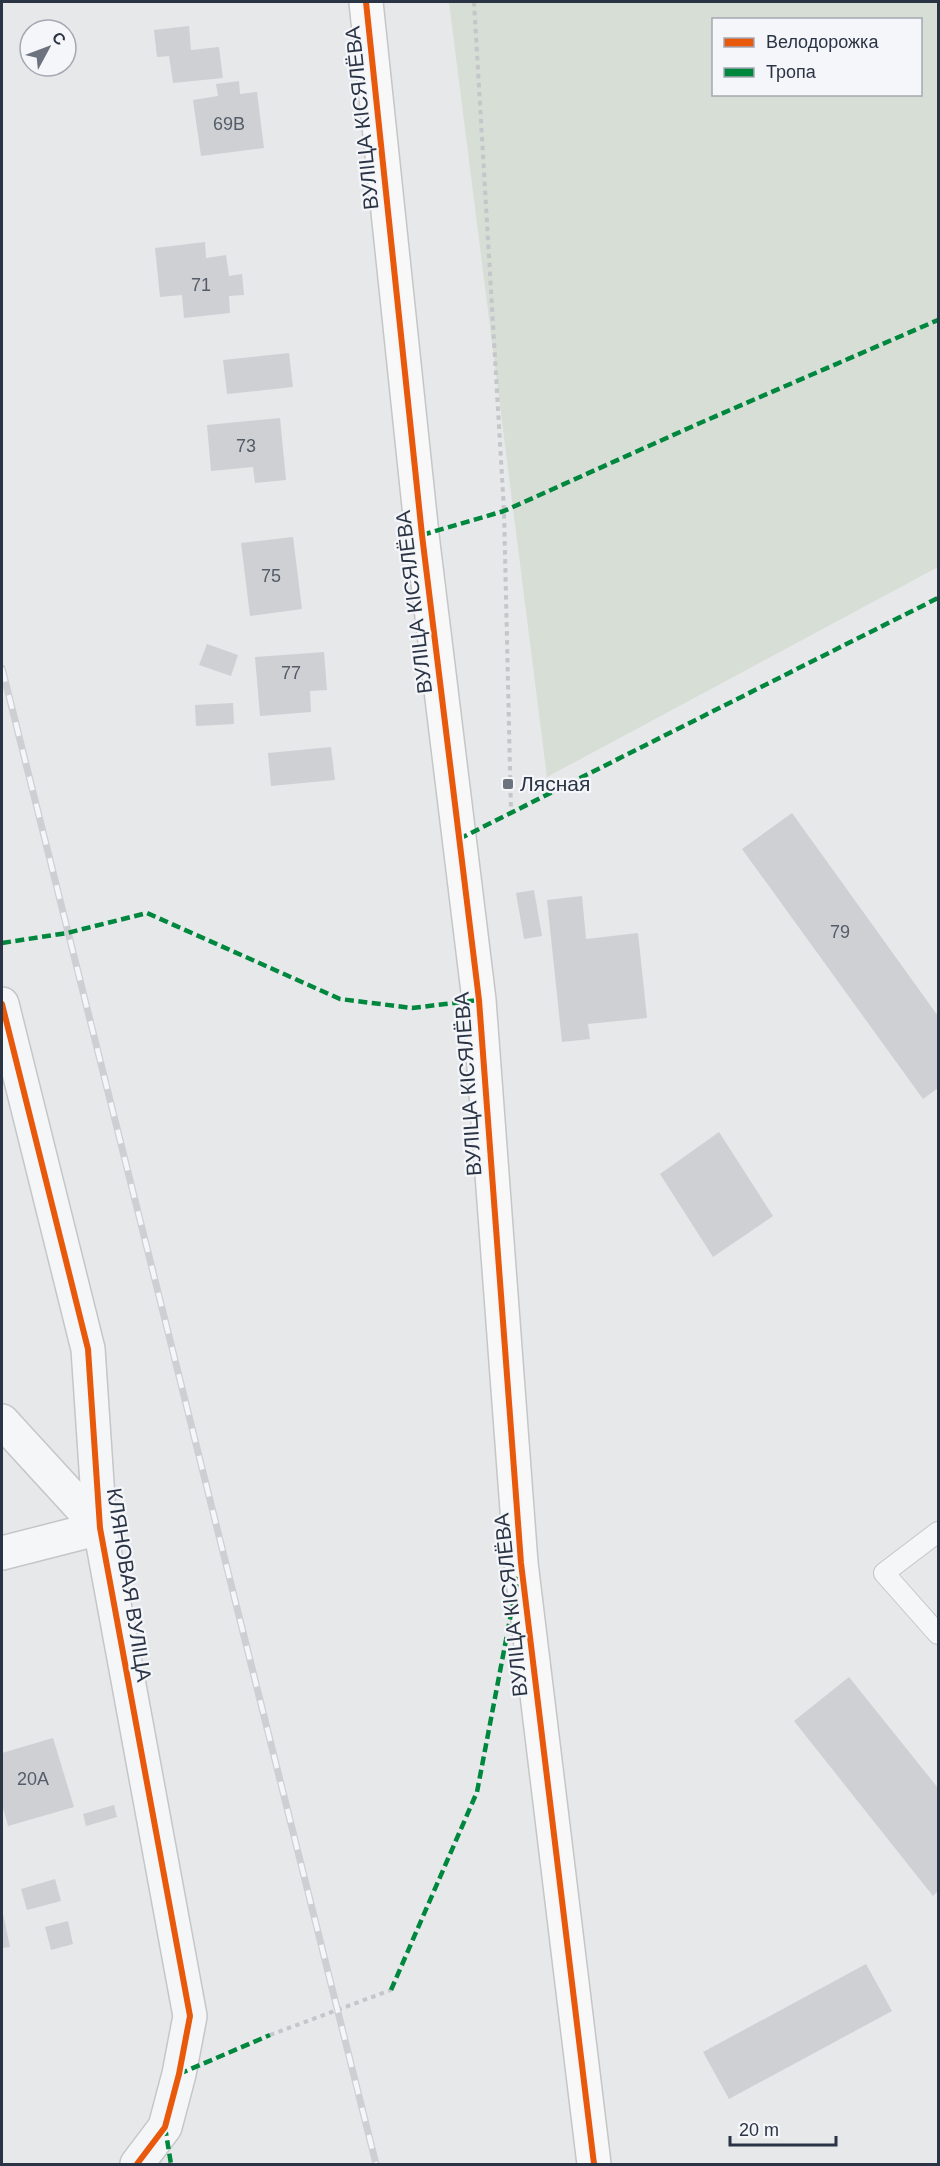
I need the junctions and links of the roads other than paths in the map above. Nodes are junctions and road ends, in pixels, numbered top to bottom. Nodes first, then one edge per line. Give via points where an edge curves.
1 (366, 2) edge
2 (2, 1004) edge
3 (2, 1421) edge
4 (100, 1528) junction
5 (939, 1532) edge
6 (2, 1553) edge
7 (939, 1634) edge
8 (136, 2164) edge
9 (594, 2164) edge

1 - 9 street, ВУЛІЦА КІСЯЛЁВА via 422,536 479,1000 521,1563
2 - 4 street, КЛЯНОВАЯ ВУЛІЦА via 88,1350
3 - 4 street
4 - 6 street
4 - 8 street, КЛЯНОВАЯ ВУЛІЦА via 190,2016 165,2127
5 - 7 lane via 884,1573

